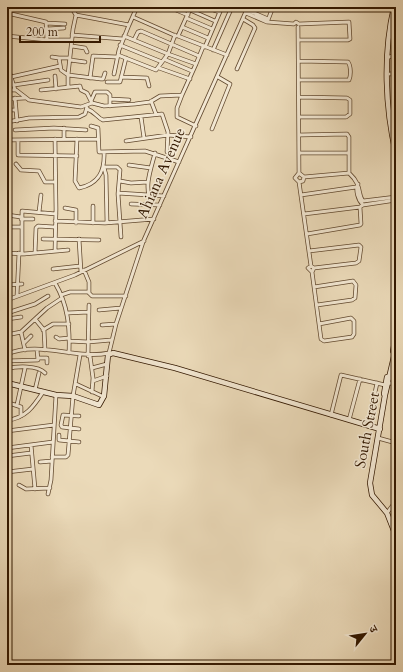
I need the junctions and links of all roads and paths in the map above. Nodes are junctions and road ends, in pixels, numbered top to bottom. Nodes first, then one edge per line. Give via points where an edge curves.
1 (64, 7) edge
2 (125, 7) edge
3 (169, 7) edge
4 (205, 7) edge
5 (222, 7) edge
6 (232, 7) edge
7 (273, 7) edge
8 (394, 7) edge
9 (137, 8) edge
10 (190, 9) edge
11 (247, 10) edge
12 (219, 12) junction
13 (396, 13) edge
14 (7, 14) edge
15 (76, 16) junction
16 (133, 17) junction
17 (187, 17) junction
18 (243, 19) junction
19 (215, 21) junction
20 (268, 21) junction
21 (46, 23) junction
22 (65, 24) dead end
23 (129, 25) junction
24 (298, 25) junction
25 (182, 27) junction
26 (64, 28) dead end
27 (47, 29) junction
28 (212, 29) junction
29 (72, 35) junction
30 (7, 36) edge
31 (176, 36) junction
32 (123, 37) junction
33 (208, 38) junction
34 (47, 40) junction
35 (71, 40) junction
36 (134, 40) junction
37 (299, 40) junction
38 (171, 44) junction
39 (120, 45) junction
40 (72, 46) junction
41 (204, 47) junction
42 (213, 50) junction
43 (87, 52) dead end
44 (168, 54) junction
45 (396, 54) edge
46 (227, 55) junction
47 (117, 56) junction
48 (199, 56) junction
49 (52, 57) dead end
50 (59, 58) junction
51 (126, 58) junction
52 (388, 58) junction
53 (70, 59) junction
54 (166, 60) junction
55 (299, 61) junction
56 (85, 62) dead end
57 (162, 62) junction
58 (196, 64) junction
59 (60, 66) junction
60 (159, 68) junction
61 (237, 69) dead end
62 (9, 71) dead end
63 (192, 72) junction
64 (105, 73) dead end
65 (396, 73) edge
66 (114, 74) dead end
67 (390, 74) junction
68 (68, 75) junction
69 (55, 76) dead end
70 (11, 77) junction
71 (121, 77) junction
72 (218, 77) junction
73 (90, 78) junction
74 (190, 79) junction
75 (48, 80) dead end
76 (299, 80) junction
77 (107, 82) dead end
78 (14, 85) junction
79 (149, 86) dead end
80 (68, 87) junction
81 (56, 89) junction
82 (7, 90) edge
83 (15, 90) junction
84 (41, 90) dead end
85 (182, 95) junction
86 (299, 97) junction
87 (15, 98) junction
88 (25, 98) junction
89 (7, 99) edge
90 (110, 99) junction
91 (129, 100) dead end
92 (151, 101) junction
93 (92, 102) junction
94 (110, 106) junction
95 (87, 107) junction
96 (7, 110) edge
97 (16, 110) junction
98 (156, 114) junction
99 (141, 117) junction
100 (299, 117) junction
101 (17, 121) junction
102 (7, 122) edge
103 (91, 126) dead end
104 (196, 126) junction
105 (64, 128) junction
106 (212, 129) dead end
107 (14, 130) dead end
108 (86, 130) dead end
109 (168, 135) junction
110 (299, 135) junction
111 (191, 137) junction
112 (144, 138) junction
113 (394, 138) edge
114 (55, 139) junction
115 (64, 139) junction
116 (98, 139) junction
117 (8, 140) edge
118 (18, 140) junction
119 (77, 140) junction
120 (126, 141) dead end
121 (396, 143) edge
122 (8, 151) edge
123 (104, 152) junction
124 (167, 152) dead end
125 (155, 153) junction
126 (299, 153) junction
127 (349, 153) junction
128 (396, 154) edge
129 (54, 155) junction
130 (76, 156) junction
131 (179, 162) junction
132 (16, 164) dead end
133 (129, 165) dead end
134 (104, 168) junction
135 (152, 168) junction
136 (299, 173) junction
137 (349, 174) junction
138 (304, 177) junction
139 (120, 181) junction
140 (55, 182) junction
141 (148, 182) junction
142 (300, 182) junction
143 (357, 185) junction
144 (118, 193) junction
145 (41, 195) dead end
146 (148, 195) junction
147 (164, 196) junction
148 (301, 196) junction
149 (396, 197) edge
150 (387, 200) junction
151 (396, 200) edge
152 (152, 203) junction
153 (131, 204) dead end
154 (160, 204) junction
155 (93, 206) dead end
156 (362, 206) junction
157 (65, 208) dead end
158 (39, 212) junction
159 (56, 214) junction
160 (304, 214) junction
161 (7, 215) edge
162 (21, 218) junction
163 (33, 219) dead end
164 (154, 219) junction
165 (55, 221) junction
166 (120, 222) junction
167 (76, 223) junction
168 (93, 223) junction
169 (107, 223) junction
170 (7, 227) edge
171 (22, 227) junction
172 (54, 227) junction
173 (307, 234) junction
174 (121, 237) dead end
175 (43, 239) dead end
176 (54, 239) junction
177 (79, 239) junction
178 (99, 240) dead end
179 (144, 241) junction
180 (68, 250) dead end
181 (55, 251) junction
182 (309, 251) junction
183 (7, 253) edge
184 (35, 253) junction
185 (20, 254) junction
186 (7, 259) edge
187 (80, 266) junction
188 (311, 266) junction
189 (314, 268) junction
190 (53, 269) dead end
191 (83, 271) junction
192 (312, 272) junction
193 (7, 278) edge
194 (55, 283) junction
195 (18, 284) junction
196 (22, 284) dead end
197 (7, 285) edge
198 (314, 287) junction
199 (89, 293) junction
200 (17, 296) junction
201 (48, 296) dead end
202 (62, 296) junction
203 (126, 296) junction
204 (8, 299) edge
205 (89, 305) dead end
206 (317, 305) junction
207 (121, 308) junction
208 (99, 310) dead end
209 (89, 312) junction
210 (67, 313) junction
211 (7, 314) edge
212 (21, 317) dead end
213 (7, 319) edge
214 (35, 319) junction
215 (69, 324) junction
216 (116, 324) junction
217 (319, 324) junction
218 (102, 325) dead end
219 (43, 330) junction
220 (21, 332) junction
221 (7, 336) edge
222 (31, 336) dead end
223 (56, 336) dead end
224 (396, 336) edge
225 (69, 340) junction
226 (111, 340) junction
227 (88, 342) junction
228 (24, 343) junction
229 (396, 348) edge
230 (25, 350) junction
231 (37, 350) junction
232 (45, 350) junction
233 (70, 353) junction
234 (109, 353) junction
235 (7, 354) edge
236 (80, 355) junction
237 (89, 356) junction
238 (38, 358) junction
239 (7, 361) edge
240 (47, 363) dead end
241 (107, 364) junction
242 (25, 368) junction
243 (92, 368) junction
244 (7, 369) edge
245 (38, 373) dead end
246 (45, 373) dead end
247 (107, 375) junction
248 (360, 379) junction
249 (93, 380) junction
250 (7, 383) edge
251 (377, 383) junction
252 (76, 384) junction
253 (387, 384) junction
254 (396, 384) edge
255 (22, 386) junction
256 (35, 390) junction
257 (43, 392) junction
258 (92, 392) junction
259 (56, 395) junction
260 (73, 396) junction
261 (104, 397) junction
262 (12, 404) dead end
263 (17, 405) junction
264 (71, 415) junction
265 (331, 415) junction
266 (22, 416) junction
267 (79, 416) dead end
268 (7, 420) edge
269 (349, 420) junction
270 (54, 425) junction
271 (368, 426) junction
272 (70, 428) junction
273 (79, 428) dead end
274 (380, 429) junction
275 (7, 431) edge
276 (59, 435) dead end
277 (378, 438) junction
278 (69, 441) junction
279 (53, 442) junction
280 (79, 442) dead end
281 (396, 443) edge
282 (30, 445) junction
283 (7, 448) edge
284 (31, 453) junction
285 (7, 456) edge
286 (52, 459) junction
287 (40, 462) dead end
288 (33, 469) junction
289 (7, 472) edge
290 (19, 485) dead end
291 (35, 488) junction
292 (50, 488) junction
293 (48, 494) dead end
294 (396, 501) edge
295 (7, 504) edge
296 (387, 513) junction
297 (9, 525) dead end
298 (396, 536) edge

1 - 15 street via 73,10
2 - 9 street
3 - 17 street
4 - 12 street
5 - 12 street
6 - 42 street
7 - 20 street
8 - 52 street via 388,36
9 - 16 street
10 - 17 street
10 - 19 street
11 - 18 street, Ahiana Avenue
11 - 20 street
12 - 19 street
13 - 52 street
14 - 21 street
15 - 23 street
15 - 29 street
16 - 23 street
16 - 31 street
17 - 25 street
17 - 28 street
18 - 46 street, Ahiana Avenue
18 - 61 street via 255,28
19 - 28 street
20 - 24 street via 294,24 296,22
21 - 22 street
21 - 27 street
23 - 32 street
24 - 37 street
24 - 37 street via 348,21 350,24 348,40
25 - 31 street
25 - 33 street
26 - 27 street
27 - 34 street
28 - 33 street
29 - 32 street
29 - 35 street
30 - 34 street
31 - 38 street
31 - 41 street
32 - 36 street
32 - 39 street
33 - 41 street
34 - 35 street
35 - 40 street
36 - 38 street via 141,31
36 - 44 street
37 - 55 street
38 - 44 street
38 - 48 street
39 - 47 street
39 - 57 street
40 - 43 street via 85,48
40 - 53 street
41 - 42 street
41 - 48 street
42 - 46 street
44 - 54 street
44 - 58 street
45 - 52 street
46 - 72 street, Ahiana Avenue
47 - 51 street
47 - 66 street
47 - 73 street via 93,56
48 - 58 street
49 - 50 street
50 - 53 street
50 - 59 street
51 - 60 street via 155,70
51 - 71 street
52 - 67 street
52 - 113 street via 389,116
53 - 56 street
53 - 68 street
54 - 57 street
54 - 63 street
55 - 76 street
55 - 76 street via 348,62 350,66 349,80
57 - 60 street
58 - 63 street
59 - 68 street via 63,73
59 - 70 street
60 - 74 street
62 - 70 street
63 - 74 street
64 - 73 street via 102,79
65 - 67 street
67 - 113 street
68 - 73 street
68 - 80 street
69 - 81 street
70 - 78 street
71 - 77 street via 118,83
71 - 79 street via 147,78
72 - 104 street, Ahiana Avenue
72 - 106 street via 230,84
74 - 85 street
75 - 78 street
76 - 86 street
78 - 83 street
80 - 81 street
80 - 93 street via 80,86
81 - 84 street
82 - 83 street
83 - 88 street
85 - 92 street via 160,96
85 - 104 street via 176,116
86 - 100 street
86 - 100 street via 350,100 350,114 346,117
87 - 88 street
87 - 89 street
87 - 97 street
88 - 95 street via 52,104
90 - 91 street
90 - 93 street via 109,93 97,91 94,92
90 - 94 street
92 - 94 street
92 - 98 street
93 - 94 street
93 - 95 street
95 - 99 street via 103,120
95 - 101 street via 84,115 79,117 32,118
96 - 97 street
97 - 101 street
98 - 99 street
98 - 109 street via 163,115
99 - 112 street
100 - 110 street
101 - 102 street
103 - 116 street via 97,127
104 - 111 street, Ahiana Avenue
105 - 107 street
105 - 108 street
105 - 115 street
109 - 111 street
109 - 112 street
109 - 124 street
110 - 126 street
110 - 127 street via 347,134
111 - 131 street, Ahiana Avenue
112 - 120 street
113 - 121 street
113 - 128 street
114 - 115 street
114 - 118 street
114 - 129 street
115 - 119 street
116 - 119 street
116 - 123 street via 98,151
117 - 118 street
117 - 122 street
118 - 129 street via 18,155
119 - 130 street
123 - 125 street via 142,150
123 - 134 street
125 - 131 street
125 - 135 street
126 - 127 street
126 - 136 street
127 - 137 street
129 - 130 street
129 - 140 street
130 - 134 street via 75,181 79,188 93,183
131 - 147 street, Ahiana Avenue
132 - 140 street via 21,170 39,171 43,181
133 - 135 street
134 - 139 street via 119,167
134 - 169 street
135 - 141 street
136 - 138 street
136 - 142 street via 295,178
137 - 138 street
137 - 143 street
138 - 142 street
139 - 141 street
139 - 144 street
140 - 159 street
141 - 146 street
142 - 148 street
143 - 148 street
143 - 150 street via 363,202
143 - 156 street
144 - 146 street
144 - 166 street
145 - 158 street
146 - 147 street
146 - 152 street
147 - 154 street, Ahiana Avenue
148 - 160 street
149 - 150 street
150 - 151 street
150 - 156 street
152 - 153 street
152 - 154 street
154 - 164 street, Ahiana Avenue
155 - 168 street
156 - 160 street
156 - 173 street via 360,226
157 - 167 street via 76,210
158 - 159 street
158 - 162 street via 23,210
159 - 165 street
160 - 173 street
161 - 162 street
162 - 163 street
162 - 171 street
164 - 166 street
164 - 179 street, Ahiana Avenue
165 - 167 street
165 - 172 street
166 - 169 street
166 - 174 street
167 - 168 street
168 - 169 street
170 - 171 street
171 - 185 street
172 - 176 street
172 - 184 street via 36,228
173 - 182 street
175 - 176 street
176 - 177 street
176 - 181 street
177 - 178 street
177 - 187 street
179 - 191 street
179 - 203 street, Ahiana Avenue
180 - 181 street
181 - 184 street
182 - 188 street
182 - 189 street via 358,245 361,247 356,263
183 - 185 street
183 - 186 street
184 - 185 street
185 - 195 street
187 - 190 street
187 - 191 street
188 - 189 street
188 - 192 street via 308,270
189 - 192 street
191 - 194 street
191 - 199 street via 89,282
192 - 198 street
193 - 197 street
194 - 200 street
194 - 202 street
195 - 196 street
195 - 197 street
195 - 200 street
197 - 204 street
198 - 206 street
198 - 206 street via 353,281 356,285 355,298 352,300
199 - 202 street via 74,292
199 - 203 street via 92,296
200 - 204 street
201 - 211 street via 35,304
202 - 210 street
202 - 214 street
203 - 207 street, Ahiana Avenue
205 - 209 street
206 - 217 street
207 - 208 street
207 - 216 street, Ahiana Avenue
209 - 210 street
209 - 227 street
210 - 215 street
212 - 213 street
214 - 219 street
214 - 220 street
215 - 219 street via 53,324
215 - 225 street
216 - 218 street
216 - 226 street, Ahiana Avenue
217 - 217 street via 351,318 354,321 354,334 352,337 324,341 320,339
219 - 232 street
220 - 221 street
220 - 228 street
222 - 228 street
223 - 225 street
224 - 253 street
225 - 227 street
225 - 233 street
226 - 227 street
226 - 234 street, Ahiana Avenue
227 - 237 street
228 - 230 street
229 - 253 street, South Street
230 - 231 street
230 - 235 street
231 - 232 street
231 - 238 street
232 - 233 street
233 - 236 street
234 - 237 street
234 - 241 street, Ahiana Avenue
234 - 265 street via 175,368
236 - 237 street
236 - 252 street
237 - 243 street
238 - 239 street
238 - 240 street via 46,358
241 - 243 street
241 - 247 street, Ahiana Avenue
242 - 244 street via 15,366
242 - 246 street via 42,370
242 - 255 street
243 - 249 street
245 - 256 street
247 - 249 street
247 - 261 street, Ahiana Avenue
248 - 251 street
248 - 265 street via 342,374 339,376
248 - 269 street
249 - 258 street
250 - 255 street
251 - 253 street
251 - 271 street
252 - 258 street
252 - 260 street
253 - 254 street
253 - 274 street, South Street
255 - 256 street
255 - 263 street
256 - 257 street
257 - 259 street
257 - 266 street via 28,413
258 - 261 street
259 - 260 street
259 - 270 street
260 - 261 street via 97,405 101,404
260 - 264 street
262 - 263 street
263 - 266 street via 22,407
264 - 267 street
264 - 272 street
264 - 272 street via 63,415 61,420 61,426
265 - 269 street
266 - 268 street
269 - 271 street
270 - 275 street
270 - 279 street
271 - 274 street
272 - 273 street
272 - 278 street
274 - 277 street, South Street
276 - 278 street via 59,440
277 - 281 street
277 - 296 street, South Street via 370,475 370,489
278 - 280 street
278 - 286 street via 67,457
279 - 282 street
279 - 286 street
282 - 283 street
282 - 284 street
284 - 285 street
284 - 288 street
286 - 287 street
286 - 292 street
288 - 289 street
288 - 291 street
290 - 291 street via 24,489
291 - 292 street
292 - 293 street
294 - 296 street
295 - 297 street
296 - 298 street, South Street

